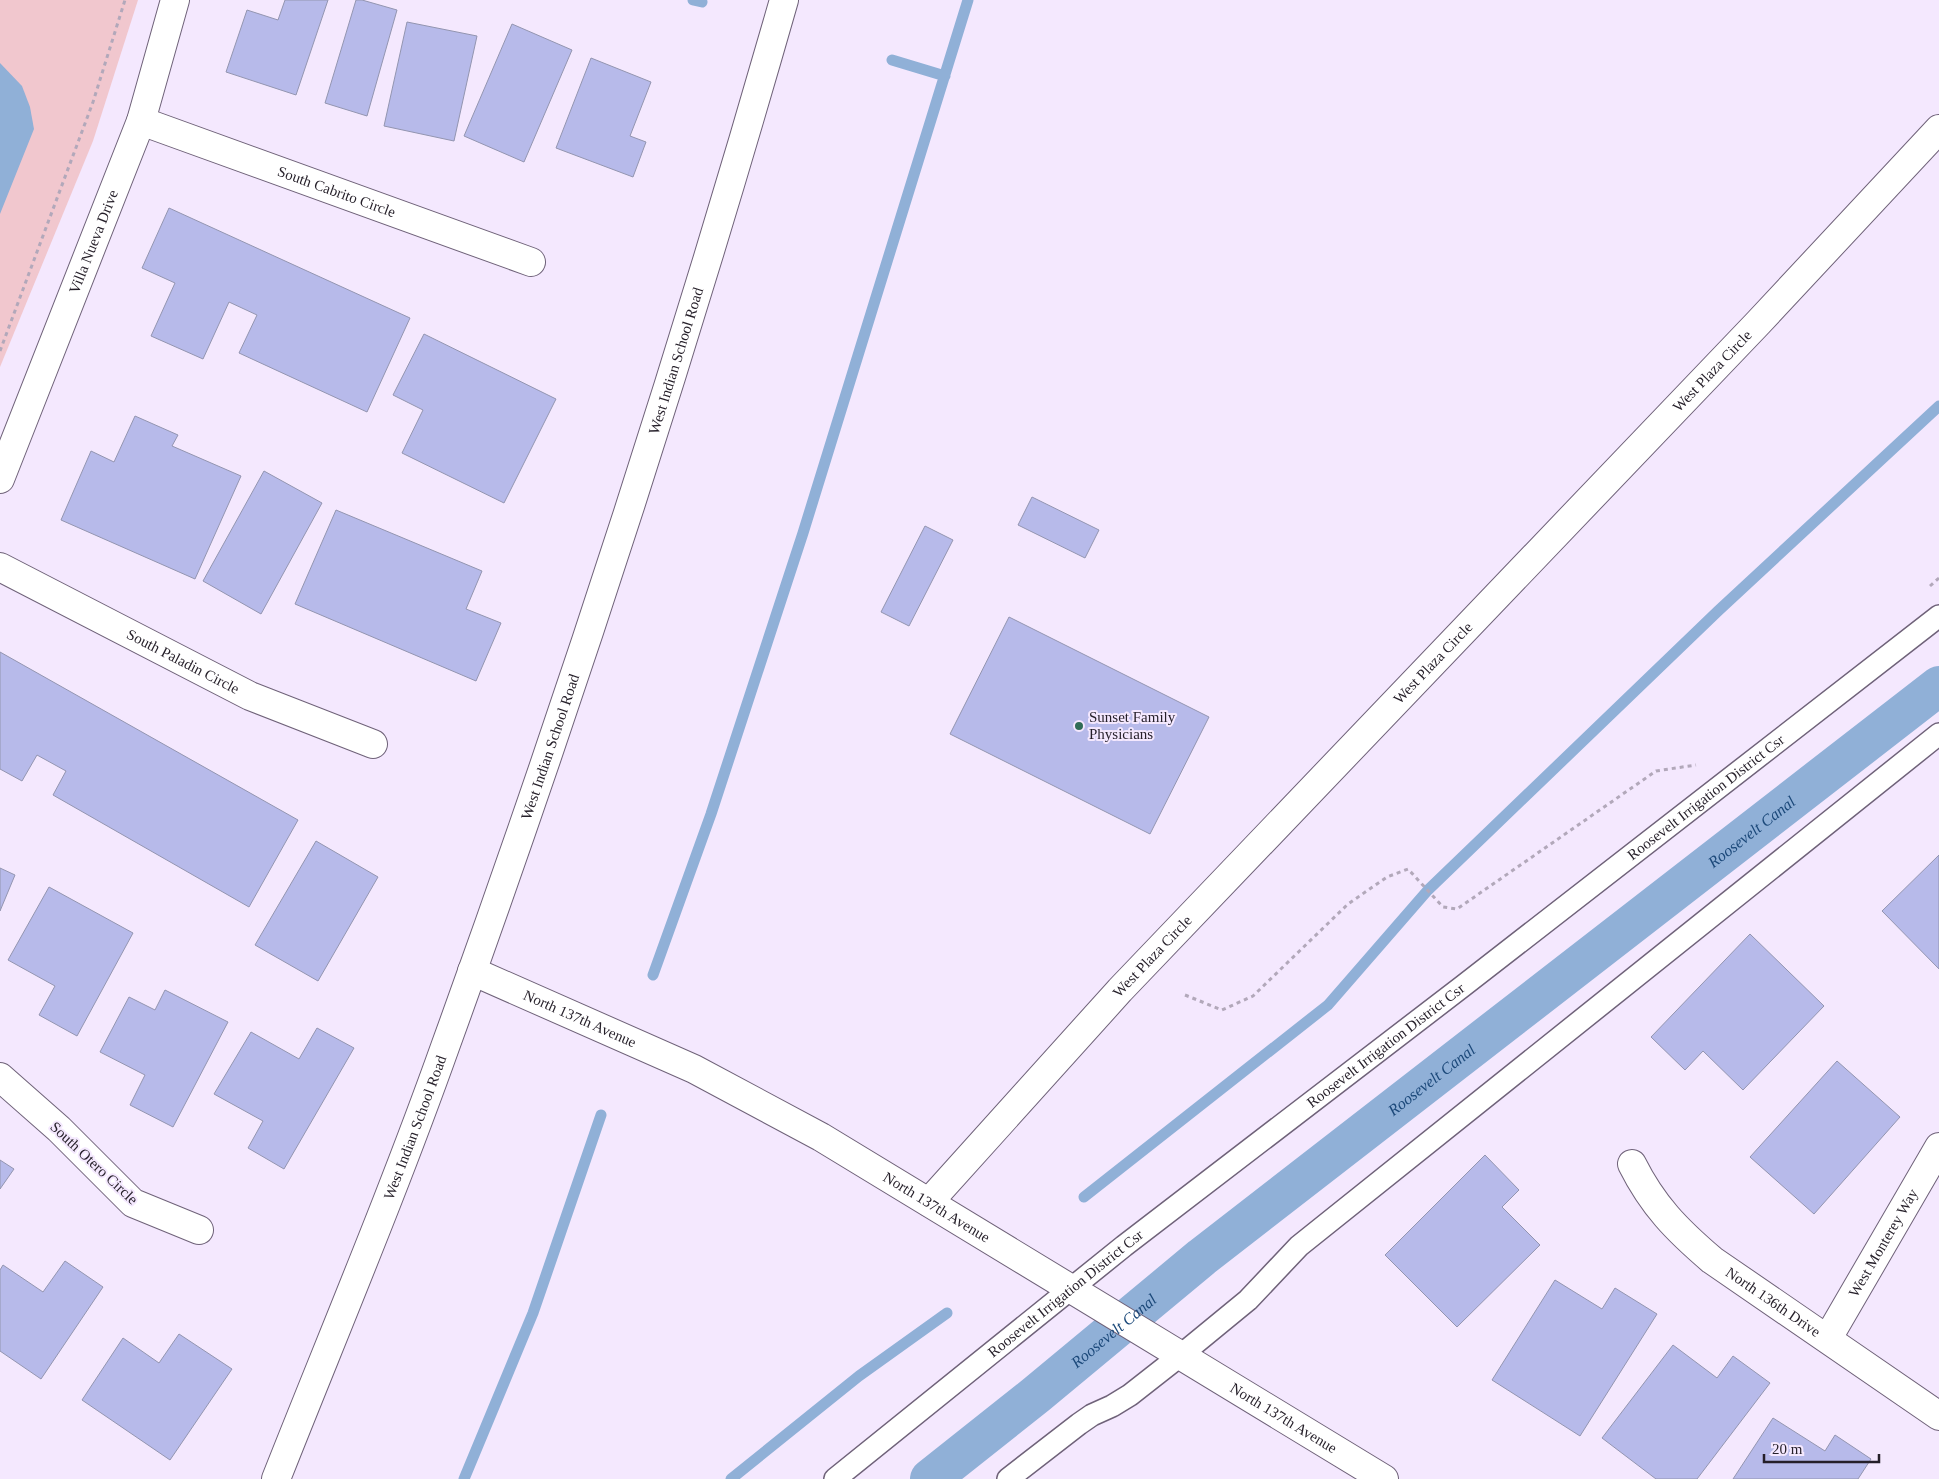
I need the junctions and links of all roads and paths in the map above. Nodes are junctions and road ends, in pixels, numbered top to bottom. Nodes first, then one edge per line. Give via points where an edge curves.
1 (125, 0) edge
2 (175, 0) edge
3 (784, 0) edge
4 (140, 121) junction
5 (1939, 128) edge
6 (531, 262) dead end
7 (0, 352) edge
8 (0, 479) edge
9 (0, 567) edge
10 (1939, 578) edge
11 (1924, 590) dead end
12 (1939, 616) edge
13 (1939, 734) edge
14 (373, 744) dead end
15 (1699, 764) dead end
16 (472, 971) junction
17 (1185, 995) dead end
18 (0, 1077) edge
19 (1939, 1147) edge
20 (1632, 1164) dead end
21 (929, 1202) junction
22 (199, 1230) dead end
23 (1071, 1289) junction
24 (1828, 1338) junction
25 (1174, 1351) junction
26 (1939, 1416) edge
27 (276, 1479) edge
28 (835, 1479) edge
29 (1008, 1479) edge
30 (1384, 1479) edge

1 - 7 path via 93,102
2 - 4 street, Villa Nueva Drive
3 - 16 street, West Indian School Road via 636,491
4 - 6 street, South Cabrito Circle
4 - 8 street, Villa Nueva Drive
5 - 21 street, West Plaza Circle via 1751,330 1120,990
9 - 14 street, South Paladin Circle via 250,696
10 - 11 path
12 - 23 lane, Roosevelt Irrigation District Csr
13 - 25 lane via 1299,1246 1237,1309
15 - 17 path via 1656,771 1457,909 1443,907 1408,870 1387,877 1348,904 1253,996 1222,1010
16 - 21 street, North 137th Avenue via 694,1069 821,1137
16 - 27 street, West Indian School Road via 395,1181
18 - 22 street, South Otero Circle via 59,1129 133,1204
19 - 24 street, West Monterey Way
20 - 24 street, North 136th Drive via 1645,1190 1688,1239 1712,1260
21 - 23 street, North 137th Avenue
23 - 25 street, North 137th Avenue
23 - 28 lane, Roosevelt Irrigation District Csr
24 - 26 street, North 136th Drive
25 - 29 lane via 1130,1395 1092,1415
25 - 30 street, North 137th Avenue

